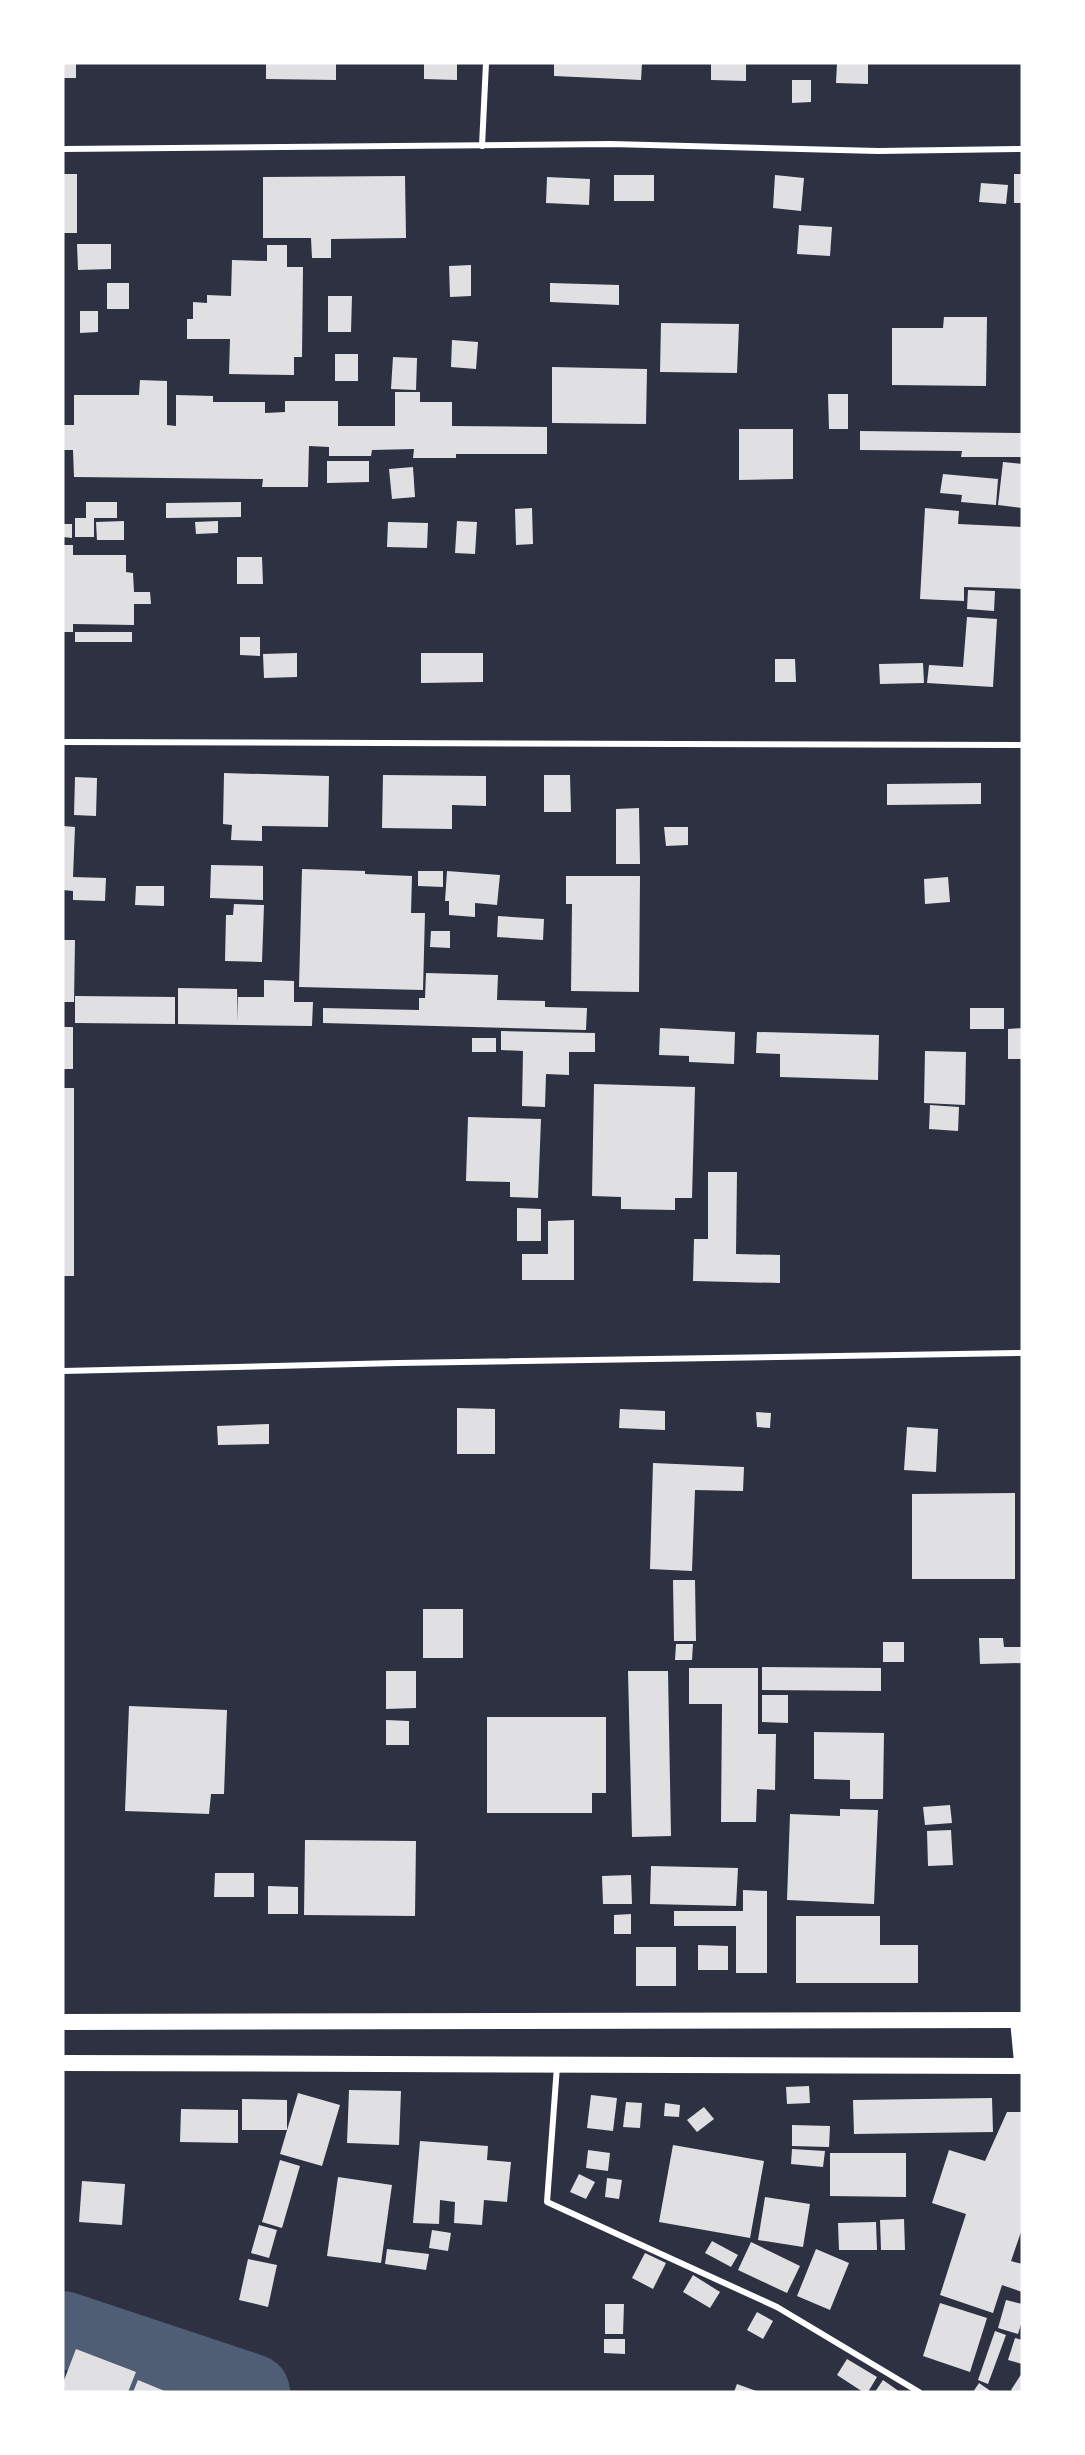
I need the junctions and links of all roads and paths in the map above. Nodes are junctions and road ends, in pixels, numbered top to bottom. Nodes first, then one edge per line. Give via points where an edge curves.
1 (486, 63) edge
2 (483, 146) junction
3 (63, 149) edge
4 (1022, 149) edge
5 (63, 741) edge
6 (1022, 745) edge
7 (1022, 1353) edge
8 (63, 1371) edge
9 (1020, 2020) edge
10 (63, 2022) edge
11 (63, 2063) edge
12 (1022, 2064) edge
13 (557, 2066) junction
14 (919, 2392) edge

1 - 2 street
2 - 3 street
2 - 4 street
5 - 6 street
7 - 8 street
9 - 10 highway
9 - 12 highway
11 - 13 highway
12 - 13 highway
13 - 14 street via 547,2202 777,2307

